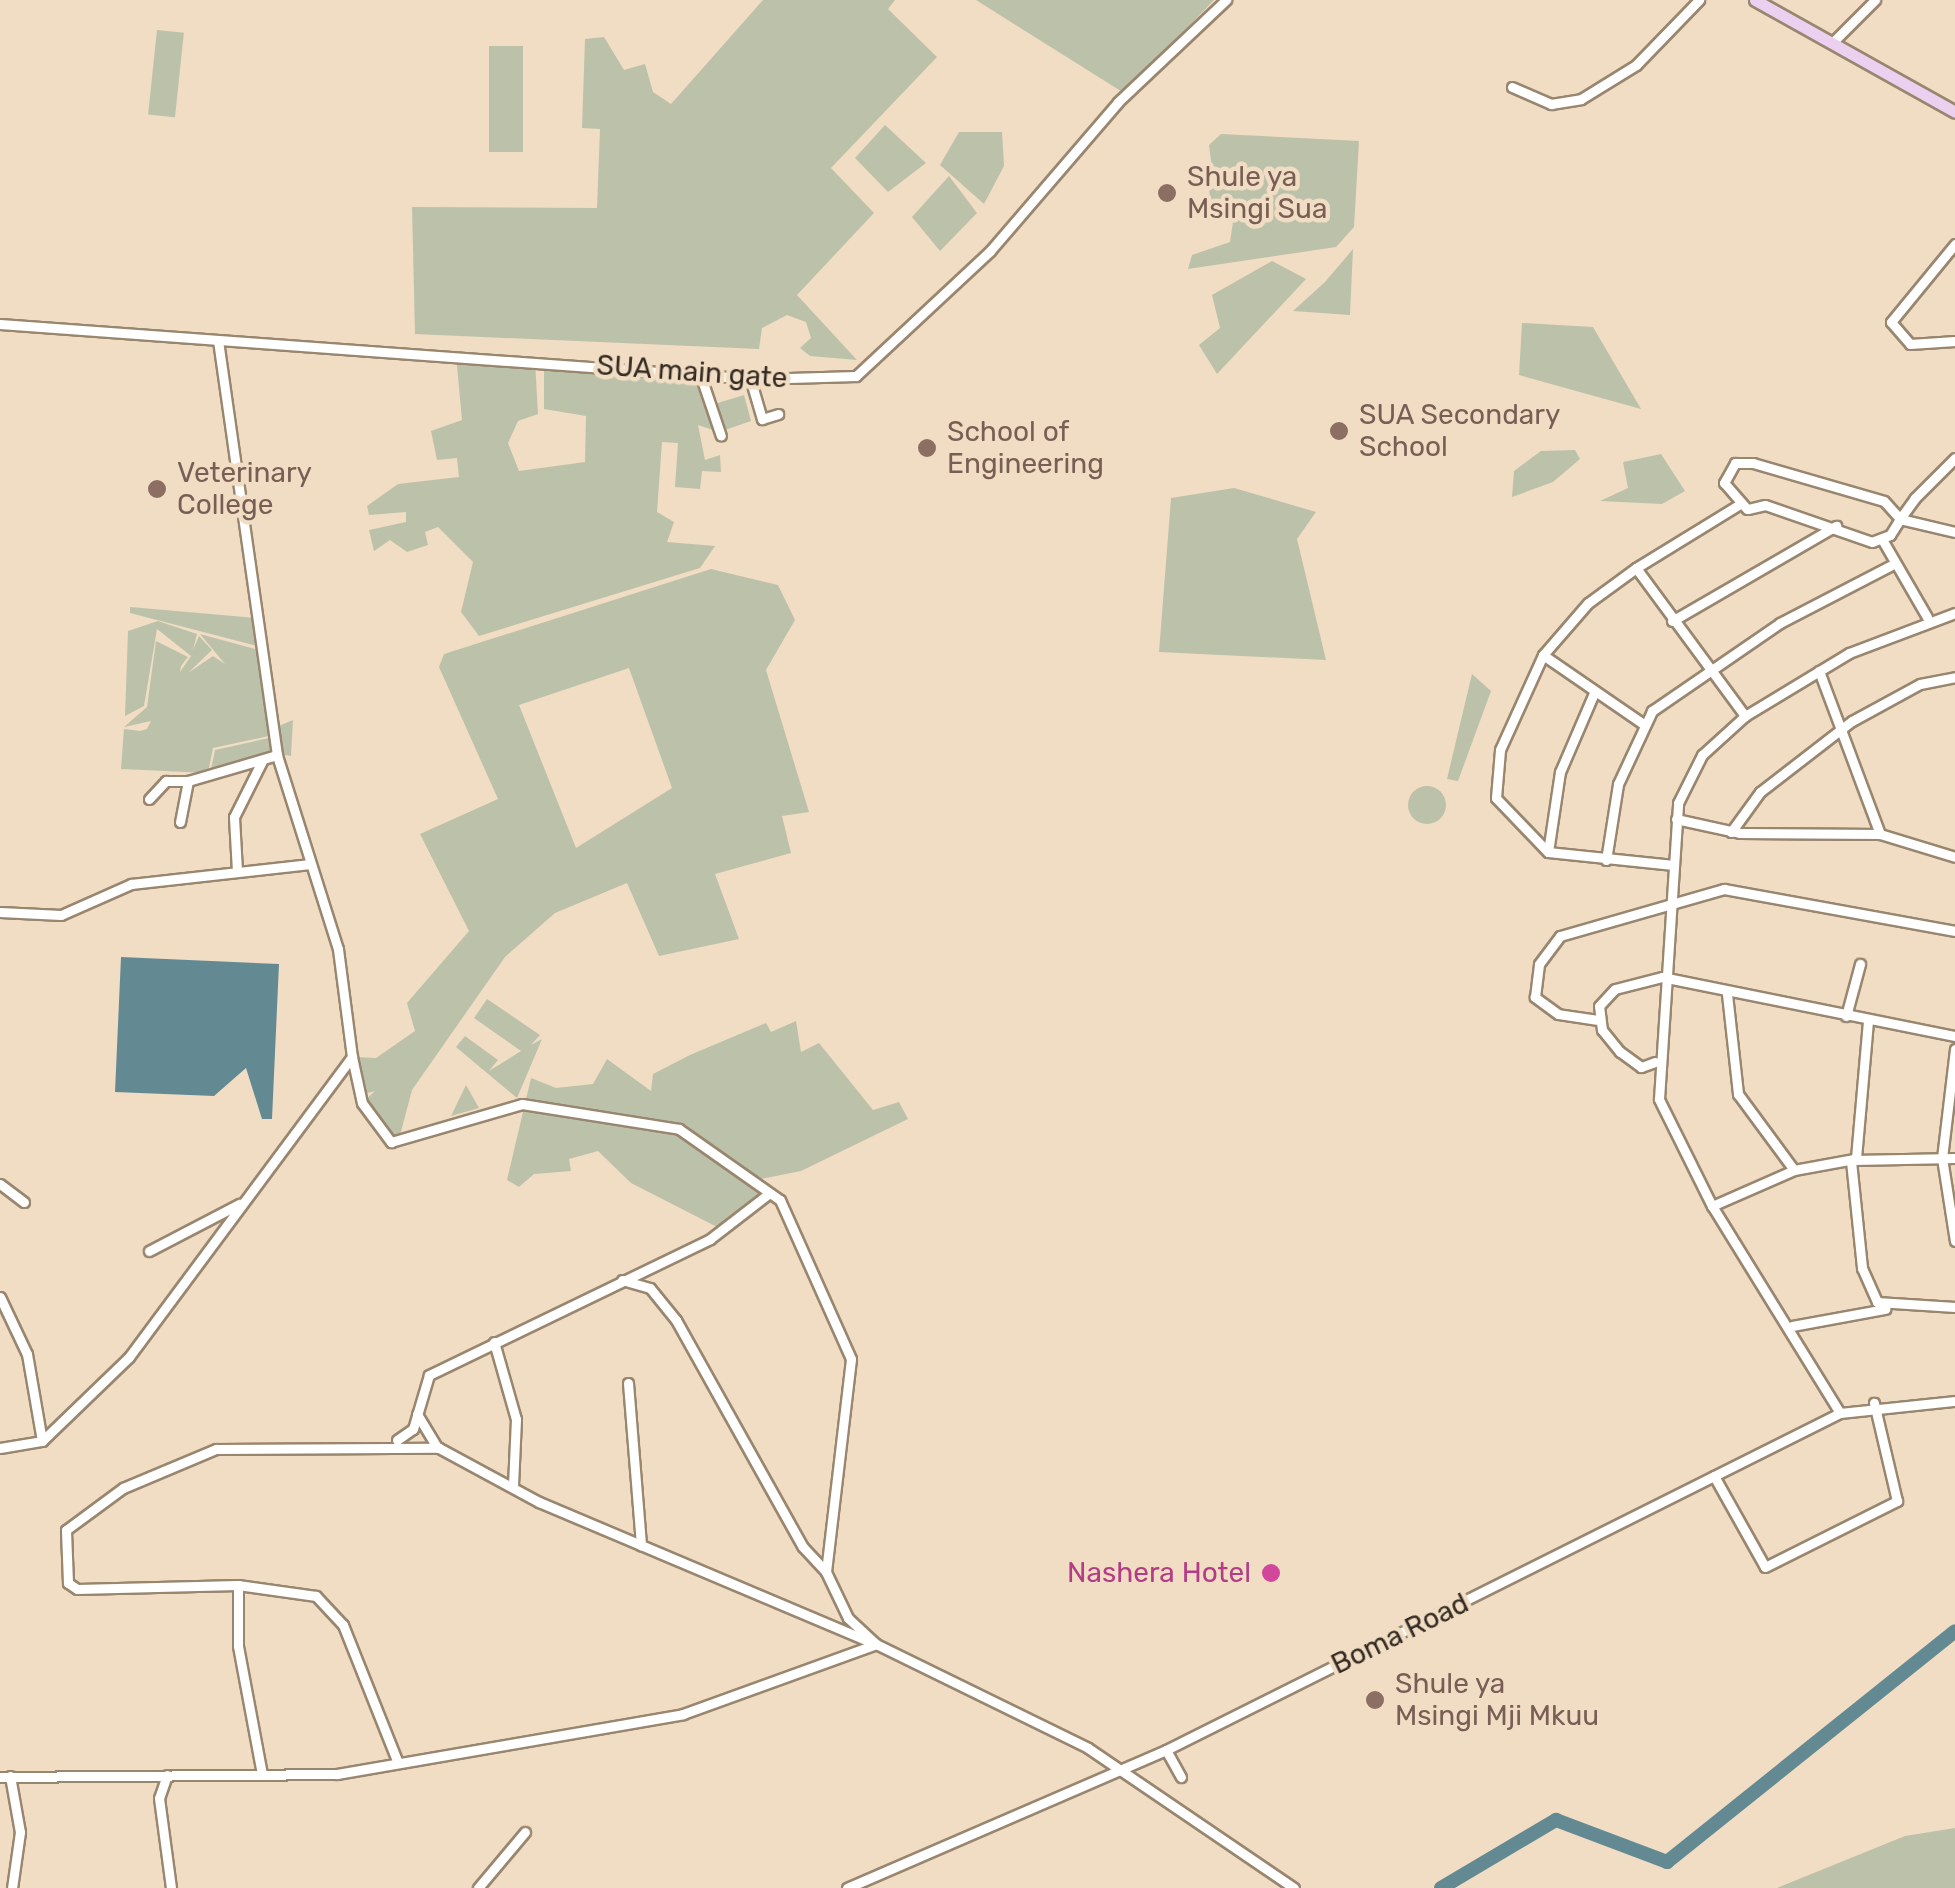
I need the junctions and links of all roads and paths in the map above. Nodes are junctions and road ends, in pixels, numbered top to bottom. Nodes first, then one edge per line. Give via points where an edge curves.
1 (1226, 0) edge
2 (1699, 0) edge
3 (1756, 0) edge
4 (1874, 0) edge
5 (1832, 43) junction
6 (1512, 87) dead end
7 (1955, 112) edge
8 (1955, 244) edge
9 (0, 324) edge
10 (1955, 341) edge
11 (218, 343) junction
12 (700, 374) junction
13 (750, 378) junction
14 (778, 414) dead end
15 (721, 436) dead end
16 (1955, 458) edge
17 (1740, 504) junction
18 (1900, 519) junction
19 (1836, 526) junction
20 (1955, 532) edge
21 (1882, 541) junction
22 (1890, 566) junction
23 (1636, 568) junction
24 (1955, 613) edge
25 (1927, 617) junction
26 (1672, 622) junction
27 (1543, 655) junction
28 (1819, 671) junction
29 (1706, 672) junction
30 (1955, 677) edge
31 (1594, 693) junction
32 (1744, 716) junction
33 (1642, 723) junction
34 (1844, 734) junction
35 (277, 754) junction
36 (262, 761) junction
37 (188, 780) junction
38 (149, 799) dead end
39 (1676, 818) junction
40 (180, 822) dead end
41 (1731, 832) junction
42 (1880, 834) junction
43 (1548, 852) junction
44 (1955, 857) edge
45 (1606, 860) junction
46 (308, 864) junction
47 (1673, 865) junction
48 (237, 871) junction
49 (1666, 911) junction
50 (0, 912) edge
51 (1955, 931) edge
52 (1860, 964) dead end
53 (1662, 977) junction
54 (1728, 994) junction
55 (1846, 1016) junction
56 (1598, 1020) junction
57 (1868, 1020) junction
58 (1955, 1036) edge
59 (1955, 1049) edge
60 (352, 1058) junction
61 (1654, 1062) junction
62 (1942, 1158) junction
63 (1955, 1158) edge
64 (1854, 1159) junction
65 (1794, 1170) junction
66 (0, 1184) edge
67 (767, 1195) junction
68 (24, 1202) dead end
69 (240, 1204) junction
70 (1712, 1206) junction
71 (1955, 1241) edge
72 (148, 1251) dead end
73 (622, 1280) junction
74 (1870, 1290) junction
75 (2, 1293) edge
76 (1955, 1307) edge
77 (1886, 1309) junction
78 (1861, 1311) junction
79 (1792, 1326) junction
80 (494, 1342) junction
81 (628, 1383) dead end
82 (1955, 1401) edge
83 (1874, 1403) junction
84 (1840, 1413) junction
85 (417, 1414) junction
86 (42, 1441) junction
87 (390, 1442) junction
88 (0, 1448) edge
89 (439, 1448) junction
90 (1714, 1476) junction
91 (513, 1485) junction
92 (642, 1545) junction
93 (826, 1572) junction
94 (238, 1585) junction
95 (876, 1644) junction
96 (1166, 1750) junction
97 (398, 1763) junction
98 (1118, 1768) junction
99 (262, 1774) junction
100 (5, 1776) edge
101 (166, 1776) junction
102 (1181, 1778) dead end
103 (525, 1832) dead end
104 (12, 1888) edge
105 (171, 1888) edge
106 (478, 1888) edge
107 (847, 1888) edge
108 (1294, 1888) edge

1 - 13 street, SUA main gate via 873,366 842,379
2 - 6 street via 1636,65 1581,99 1551,104
3 - 5 main road
4 - 5 street
5 - 7 main road
8 - 10 street via 1891,322 1910,344
9 - 11 street, SUA main gate
11 - 12 street, SUA main gate
11 - 35 street
12 - 13 street, SUA main gate
12 - 15 street
13 - 14 street via 762,418
16 - 18 street
17 - 18 street via 1724,478 1734,463 1753,463 1884,501
17 - 19 street
17 - 23 street
18 - 20 street
18 - 21 street
19 - 21 street
19 - 26 street
21 - 22 street
22 - 25 street
22 - 29 street
23 - 26 street
23 - 27 street via 1588,603
24 - 25 street
25 - 28 street
26 - 29 street
27 - 31 street
27 - 43 street via 1500,750 1496,798
28 - 32 street
28 - 34 street
29 - 32 street
29 - 33 street
30 - 34 street via 1920,684
31 - 33 street
31 - 43 street via 1560,772
32 - 39 street via 1702,755
33 - 45 street via 1618,784
34 - 41 street via 1760,792
34 - 42 street
35 - 36 street
35 - 46 street
36 - 37 street
36 - 48 street via 234,817
37 - 38 street via 166,780
37 - 40 street
39 - 41 street
39 - 47 street
41 - 42 street
42 - 44 street
43 - 45 street
45 - 47 street
46 - 48 street
46 - 60 street via 345,980
47 - 49 street
48 - 50 street via 131,884 61,914
49 - 51 street via 1724,889
49 - 53 street
49 - 56 street via 1569,932 1539,964 1540,1004
52 - 55 street
53 - 54 street
53 - 56 street via 1604,996
53 - 61 street
54 - 55 street
54 - 65 street via 1738,1094
55 - 57 street
56 - 61 street via 1627,1058
57 - 58 street
57 - 64 street
59 - 62 street
60 - 67 street via 362,1103 390,1142 522,1104 680,1130
60 - 69 street
61 - 70 street via 1663,1112
62 - 63 street
62 - 64 street
62 - 71 street
64 - 65 street
64 - 74 street
65 - 70 street
66 - 68 street
67 - 73 street via 710,1239
67 - 93 street via 792,1223 851,1359
69 - 72 street
69 - 86 street via 129,1356
70 - 79 street
73 - 80 street
73 - 93 street via 650,1288 676,1320 803,1548
74 - 77 street
74 - 78 street
75 - 86 street via 27,1354
76 - 77 street
77 - 78 street
78 - 79 street
79 - 84 street
80 - 85 street via 429,1375
80 - 91 street via 516,1419
81 - 92 street
82 - 83 street, Boma Road
83 - 84 street, Boma Road
83 - 90 street via 1897,1501 1765,1567
84 - 90 street, Boma Road
85 - 87 street via 404,1439
85 - 89 street
86 - 88 street
87 - 89 street
87 - 94 street via 216,1448 122,1488 66,1530 68,1583 77,1589
89 - 91 street
90 - 96 street, Boma Road
91 - 92 street
92 - 95 street
93 - 95 street via 848,1618
94 - 97 street via 316,1596 336,1616
94 - 99 street via 238,1646
95 - 97 street via 683,1714
95 - 98 street
96 - 98 street, Boma Road
96 - 102 street
97 - 99 street
98 - 107 street, Boma Road
98 - 108 street
99 - 101 street
100 - 101 street
100 - 104 street via 20,1832
101 - 105 street via 159,1798
103 - 106 street

